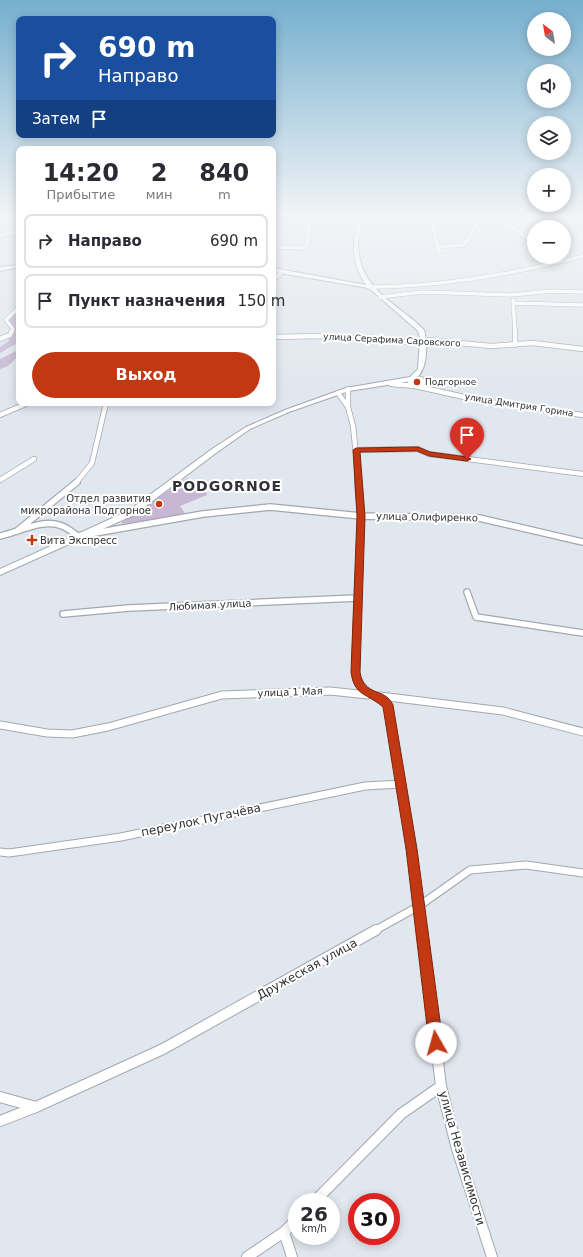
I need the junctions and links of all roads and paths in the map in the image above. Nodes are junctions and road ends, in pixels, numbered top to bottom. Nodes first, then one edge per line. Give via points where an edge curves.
1 (297, 274) edge
2 (363, 274) edge
3 (504, 274) edge
4 (368, 287) junction
5 (583, 292) edge
6 (511, 295) junction
7 (380, 297) junction
8 (514, 303) junction
9 (583, 305) edge
10 (16, 310) edge
11 (276, 337) edge
12 (0, 339) edge
13 (422, 341) junction
14 (515, 345) junction
15 (583, 349) edge
16 (421, 369) junction
17 (412, 380) junction
18 (424, 381) junction
19 (390, 384) junction
20 (415, 386) junction
21 (348, 390) junction
22 (441, 392) junction
23 (338, 393) junction
24 (21, 406) edge
25 (105, 406) edge
26 (348, 407) junction
27 (0, 415) edge
28 (583, 415) edge
29 (356, 450) junction
30 (34, 459) dead end
31 (583, 474) edge
32 (0, 480) edge
33 (361, 516) junction
34 (13, 534) junction
35 (0, 536) edge
36 (78, 536) junction
37 (0, 540) edge
38 (583, 542) edge
39 (0, 572) edge
40 (467, 592) dead end
41 (357, 598) junction
42 (63, 614) dead end
43 (583, 633) edge
44 (374, 695) junction
45 (0, 725) edge
46 (583, 732) edge
47 (401, 784) junction
48 (0, 852) edge
49 (583, 873) edge
50 (419, 906) junction
51 (441, 1086) junction
52 (0, 1097) edge
53 (36, 1107) junction
54 (0, 1121) edge
55 (323, 1193) edge
56 (288, 1228) edge
57 (284, 1232) junction
58 (247, 1257) edge
59 (292, 1257) edge
60 (492, 1257) edge

1 - 4 street
2 - 4 street
3 - 4 street
4 - 7 street
5 - 6 street via 552,291
6 - 7 street via 422,292
6 - 8 street
7 - 13 street via 421,330
8 - 9 street
8 - 14 street
10 - 12 street via 6,320 12,329 10,335
11 - 13 street, улица Серафима Саровского via 322,336 418,343
13 - 14 street, улица Серафима Саровского via 440,340 491,346
13 - 16 street
14 - 15 street, улица Серафима Саровского via 533,343
16 - 17 street
16 - 18 street
17 - 18 street
17 - 19 street
17 - 20 street via 410,383
18 - 20 street via 423,385
18 - 22 street
19 - 20 street, улица Дмитрия Горина
19 - 21 street, улица Дмитрия Горина
20 - 22 street, улица Дмитрия Горина
21 - 23 street, улица Дмитрия Горина
21 - 26 street
22 - 28 street, улица Дмитрия Горина via 482,401
23 - 26 street
23 - 36 street, улица Дмитрия Горина via 248,428 157,496 131,512
24 - 27 street
25 - 34 street via 92,463 80,480
26 - 29 street, улица Независимости
29 - 31 street via 418,449 429,454
29 - 33 street, улица Независимости
30 - 32 street
33 - 36 street, улица Олифиренко via 270,507 203,514
33 - 38 street, улица Олифиренко via 479,518
33 - 41 street, улица Независимости
34 - 35 street
34 - 36 street via 38,525 59,525
34 - 37 street
36 - 39 street
40 - 43 street via 476,617
41 - 42 street, Любимая улица via 130,608
41 - 44 street, улица Независимости via 357,680 361,688
44 - 45 street, улица 1 Мая via 330,691 222,695 108,727 72,734 46,733
44 - 46 street, улица 1 Мая via 503,711
44 - 47 street, улица Независимости via 388,705
47 - 48 street, переулок Пугачёва via 365,786 121,836 9,853
47 - 50 street, улица Независимости
49 - 50 street, Дружеская улица via 526,865 470,870
50 - 51 street, улица Независимости
50 - 53 street, Дружеская улица via 163,1049
51 - 55 street via 401,1114
51 - 60 street, улица Независимости via 457,1149
52 - 53 street
53 - 54 street, Дружеская улица
56 - 57 street
57 - 58 street
57 - 59 street

